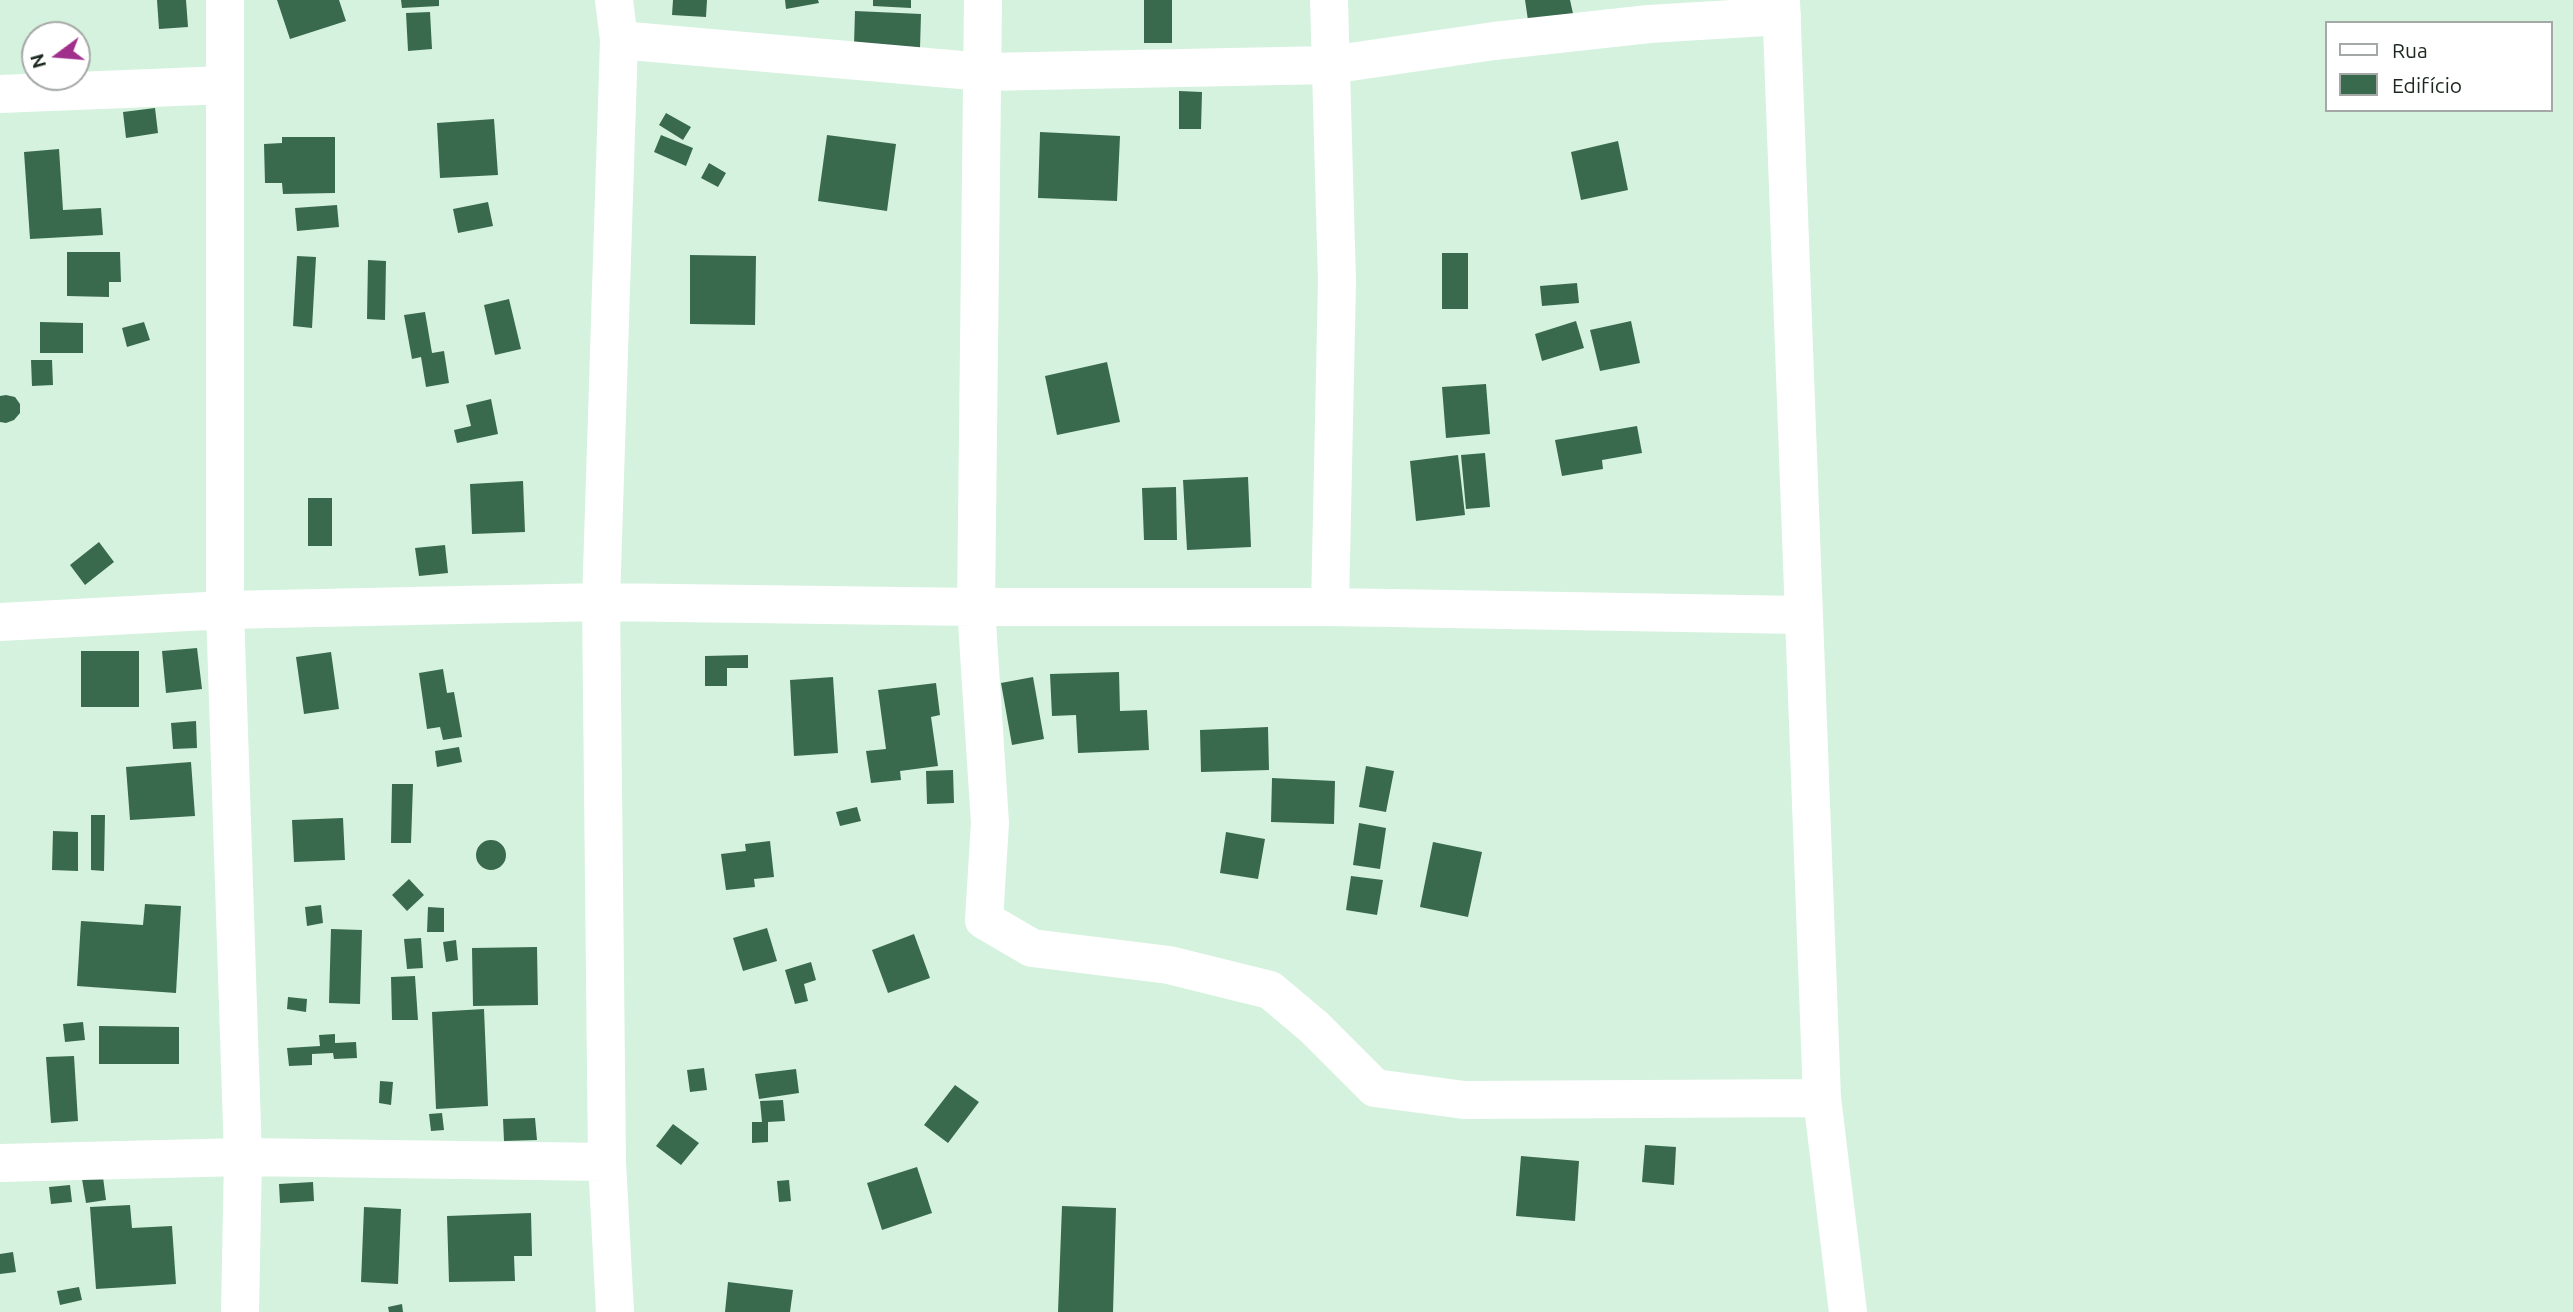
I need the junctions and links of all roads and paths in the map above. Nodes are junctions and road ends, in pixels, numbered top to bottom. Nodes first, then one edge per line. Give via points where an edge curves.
1 (225, 0) edge
2 (614, 0) edge
3 (983, 0) edge
4 (1329, 0) edge
5 (1781, 8) edge
6 (619, 40) junction
7 (1330, 65) junction
8 (984, 72) junction
9 (225, 85) junction
10 (0, 94) edge
11 (601, 602) junction
12 (976, 607) junction
13 (1330, 607) junction
14 (225, 610) junction
15 (1802, 615) junction
16 (0, 622) edge
17 (1822, 1098) junction
18 (243, 1157) junction
19 (607, 1162) junction
20 (0, 1163) edge
21 (240, 1312) edge
22 (615, 1312) edge
23 (1848, 1312) edge

1 - 9 street
2 - 6 street
3 - 8 street
4 - 7 street
5 - 7 street
5 - 15 street
6 - 8 street
6 - 11 street
7 - 8 street
7 - 13 street via 1337,281
8 - 12 street
9 - 10 street
9 - 14 street
11 - 12 street
11 - 14 street
11 - 19 street
12 - 13 street
12 - 17 street via 990,823 984,920 1032,948 1169,965 1269,990 1375,1088 1464,1100
13 - 15 street
14 - 16 street
14 - 18 street
15 - 17 street
17 - 23 street
18 - 19 street
18 - 20 street
18 - 21 street
19 - 22 street

